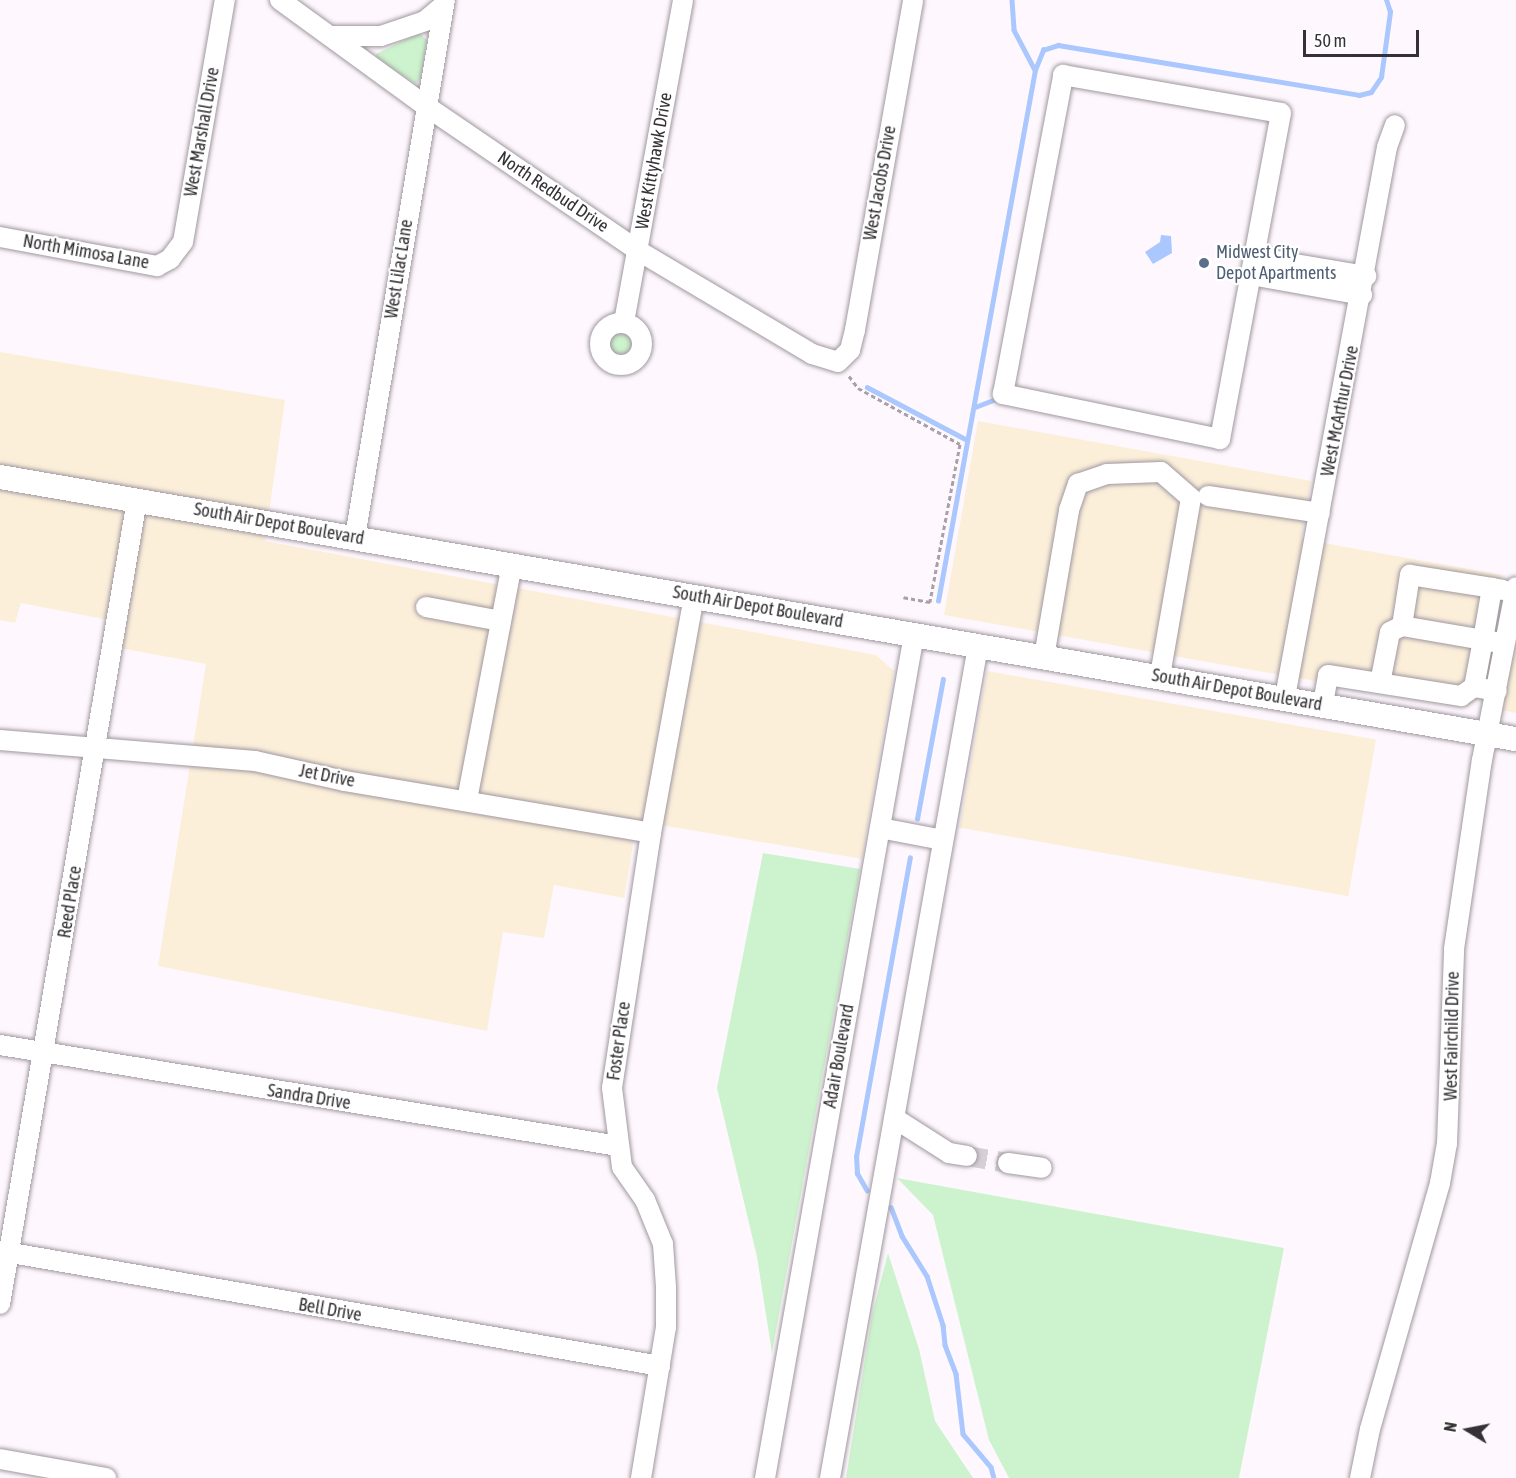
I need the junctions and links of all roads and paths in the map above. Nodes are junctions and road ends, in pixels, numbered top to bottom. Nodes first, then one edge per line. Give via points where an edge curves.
1 (225, 0) edge
2 (280, 0) edge
3 (683, 0) edge
4 (913, 0) edge
5 (444, 3) edge
6 (329, 36) junction
7 (426, 106) junction
8 (1395, 125) dead end
9 (0, 237) edge
10 (637, 250) junction
11 (170, 260) joint
12 (1252, 266) junction
13 (1364, 286) junction
14 (624, 322) dead end
15 (838, 362) junction
16 (0, 477) edge
17 (1208, 495) dead end
18 (137, 500) junction
19 (1320, 513) junction
20 (355, 537) junction
21 (512, 564) junction
22 (1492, 588) junction
23 (1516, 590) edge
24 (694, 596) junction
25 (903, 597) dead end
26 (426, 607) dead end
27 (501, 621) junction
28 (1513, 622) edge
29 (1402, 626) junction
30 (914, 635) junction
31 (1483, 640) junction
32 (1506, 644) junction
33 (978, 646) junction
34 (1044, 657) junction
35 (1160, 676) junction
36 (1388, 684) junction
37 (1474, 687) junction
38 (1497, 691) junction
39 (1285, 697) junction
40 (1323, 704) junction
41 (1391, 717) junction
42 (1488, 735) junction
43 (1516, 739) edge
44 (0, 740) edge
45 (94, 750) junction
46 (467, 800) junction
47 (880, 828) junction
48 (651, 833) junction
49 (943, 840) junction
50 (0, 1045) edge
51 (45, 1054) junction
52 (894, 1118) junction
53 (618, 1146) junction
54 (967, 1156) tunnel mouth
55 (1008, 1163) tunnel mouth
56 (1042, 1168) dead end
57 (4, 1252) edge
58 (0, 1304) edge
59 (660, 1366) junction
60 (0, 1459) edge
61 (106, 1478) edge
62 (641, 1478) edge
63 (765, 1478) edge
64 (830, 1478) edge
65 (1360, 1478) edge

1 - 11 street, West Marshall Drive via 183,242
2 - 6 street, North Redbud Drive
3 - 10 street, West Kittyhawk Drive
4 - 15 street, West Jacobs Drive via 855,330 849,350
5 - 6 street via 425,21 381,36
5 - 7 street, West Lilac Lane
6 - 7 street, North Redbud Drive
7 - 10 street, North Redbud Drive
7 - 20 street, West Lilac Lane
8 - 13 street, West McArthur Drive via 1387,147
9 - 11 street, North Mimosa Lane via 157,266
10 - 14 street, West Kittyhawk Drive
10 - 15 street, North Redbud Drive via 812,354
12 - 12 street via 1220,439 1004,394 1063,75 1281,113
12 - 13 street
13 - 19 street, West McArthur Drive
15 - 25 path via 858,388 960,444 930,602
16 - 18 main road, South Air Depot Boulevard
17 - 19 street
18 - 20 main road, South Air Depot Boulevard
18 - 45 street, Reed Place
19 - 39 street, West McArthur Drive
20 - 21 main road, South Air Depot Boulevard
21 - 24 main road, South Air Depot Boulevard
21 - 27 street
22 - 23 street
22 - 29 street via 1410,575
22 - 31 street
23 - 28 street, West Fairchild Drive
24 - 30 main road, South Air Depot Boulevard
24 - 48 street, Foster Place
26 - 27 street
27 - 46 street
28 - 32 street, West Fairchild Drive
29 - 31 street
29 - 36 street via 1390,632
30 - 33 main road, South Air Depot Boulevard
30 - 47 street, Adair Boulevard
31 - 32 street
31 - 37 street
32 - 38 street, West Fairchild Drive
33 - 34 main road, South Air Depot Boulevard
33 - 49 street
34 - 35 main road, South Air Depot Boulevard
34 - 35 street via 1069,510 1078,484 1107,474 1161,472 1191,498
35 - 39 main road, South Air Depot Boulevard
36 - 37 street via 1461,696
36 - 40 street via 1328,675
36 - 41 street
37 - 38 street
38 - 42 street, West Fairchild Drive
39 - 40 main road, South Air Depot Boulevard
40 - 41 main road, South Air Depot Boulevard
41 - 42 main road, South Air Depot Boulevard
42 - 43 main road, South Air Depot Boulevard
42 - 65 street, West Fairchild Drive via 1454,949 1452,1084 1446,1154
44 - 45 street, Jet Drive
45 - 46 street, Jet Drive via 135,749 249,760 345,781
45 - 51 street, Reed Place
46 - 48 street, Jet Drive
47 - 49 street
47 - 63 street, Adair Boulevard
48 - 53 street, Foster Place via 612,1088
49 - 52 street
50 - 51 street, Sandra Drive
51 - 53 street, Sandra Drive
51 - 57 street, Reed Place
52 - 54 street via 949,1153
52 - 64 street
53 - 59 street, Foster Place via 622,1167 645,1200 663,1244 666,1327
55 - 56 street
57 - 58 street, Reed Place
57 - 59 street, Bell Drive
59 - 62 street, Foster Place
60 - 61 street

